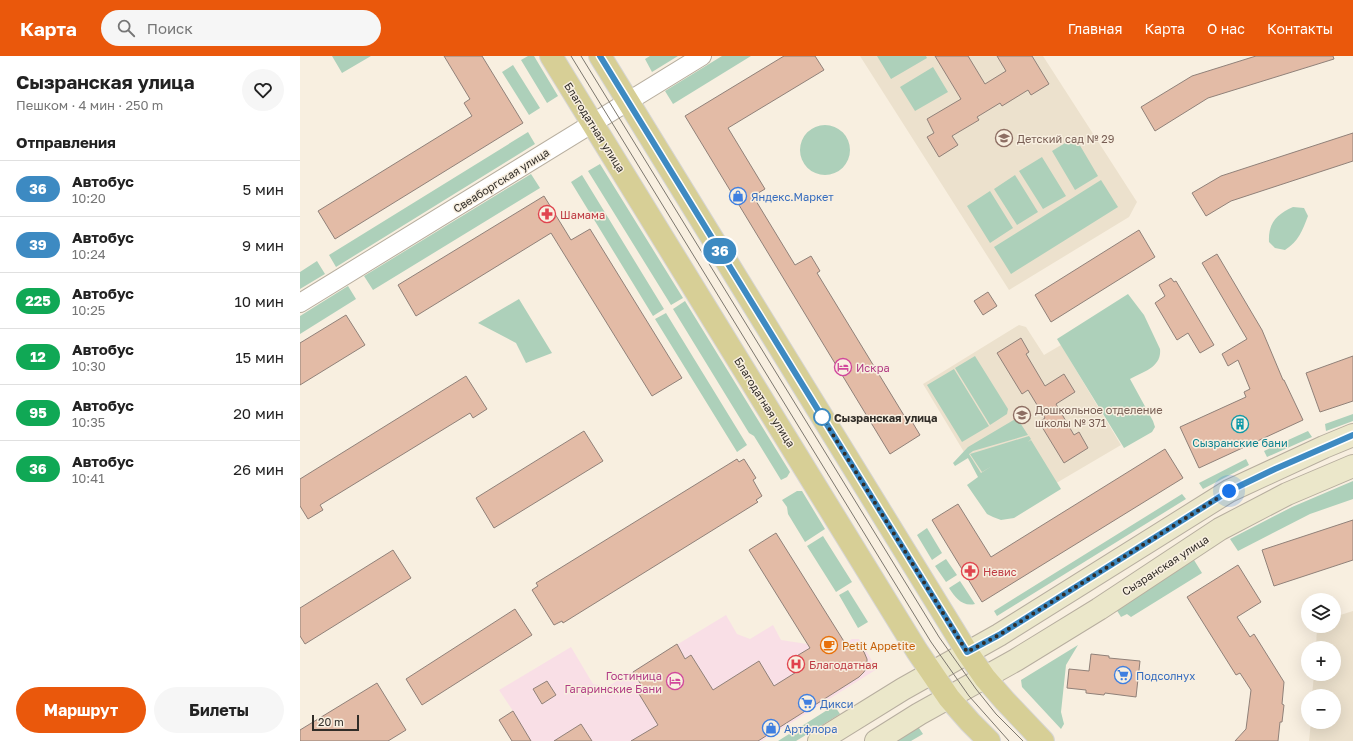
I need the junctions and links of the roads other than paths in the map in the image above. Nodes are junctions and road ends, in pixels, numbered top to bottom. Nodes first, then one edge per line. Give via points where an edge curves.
1 (551, 56) edge
2 (600, 56) edge
3 (702, 56) edge
4 (628, 101) junction
5 (592, 123) junction
6 (300, 303) edge
7 (1353, 435) edge
8 (1353, 466) edge
9 (967, 652) junction
10 (932, 673) junction
11 (985, 678) junction
12 (949, 698) junction
13 (819, 741) edge
14 (876, 741) edge
15 (989, 741) edge
16 (1043, 741) edge

1 - 5 main road, Благодатная улица
2 - 4 main road
3 - 4 street, Свеаборгская улица
4 - 5 street, Свеаборгская улица
4 - 9 main road
5 - 6 street, Свеаборгская улица
5 - 10 main road, Благодатная улица
7 - 9 street via 1229,491 999,635
8 - 11 street, Сызранская улица via 1287,494 1220,529 1099,609
9 - 10 street
9 - 11 main road
10 - 12 main road, Благодатная улица
10 - 13 street
11 - 12 street, Сызранская улица
11 - 16 main road
12 - 14 street, Сызранская улица
12 - 15 main road, Благодатная улица

